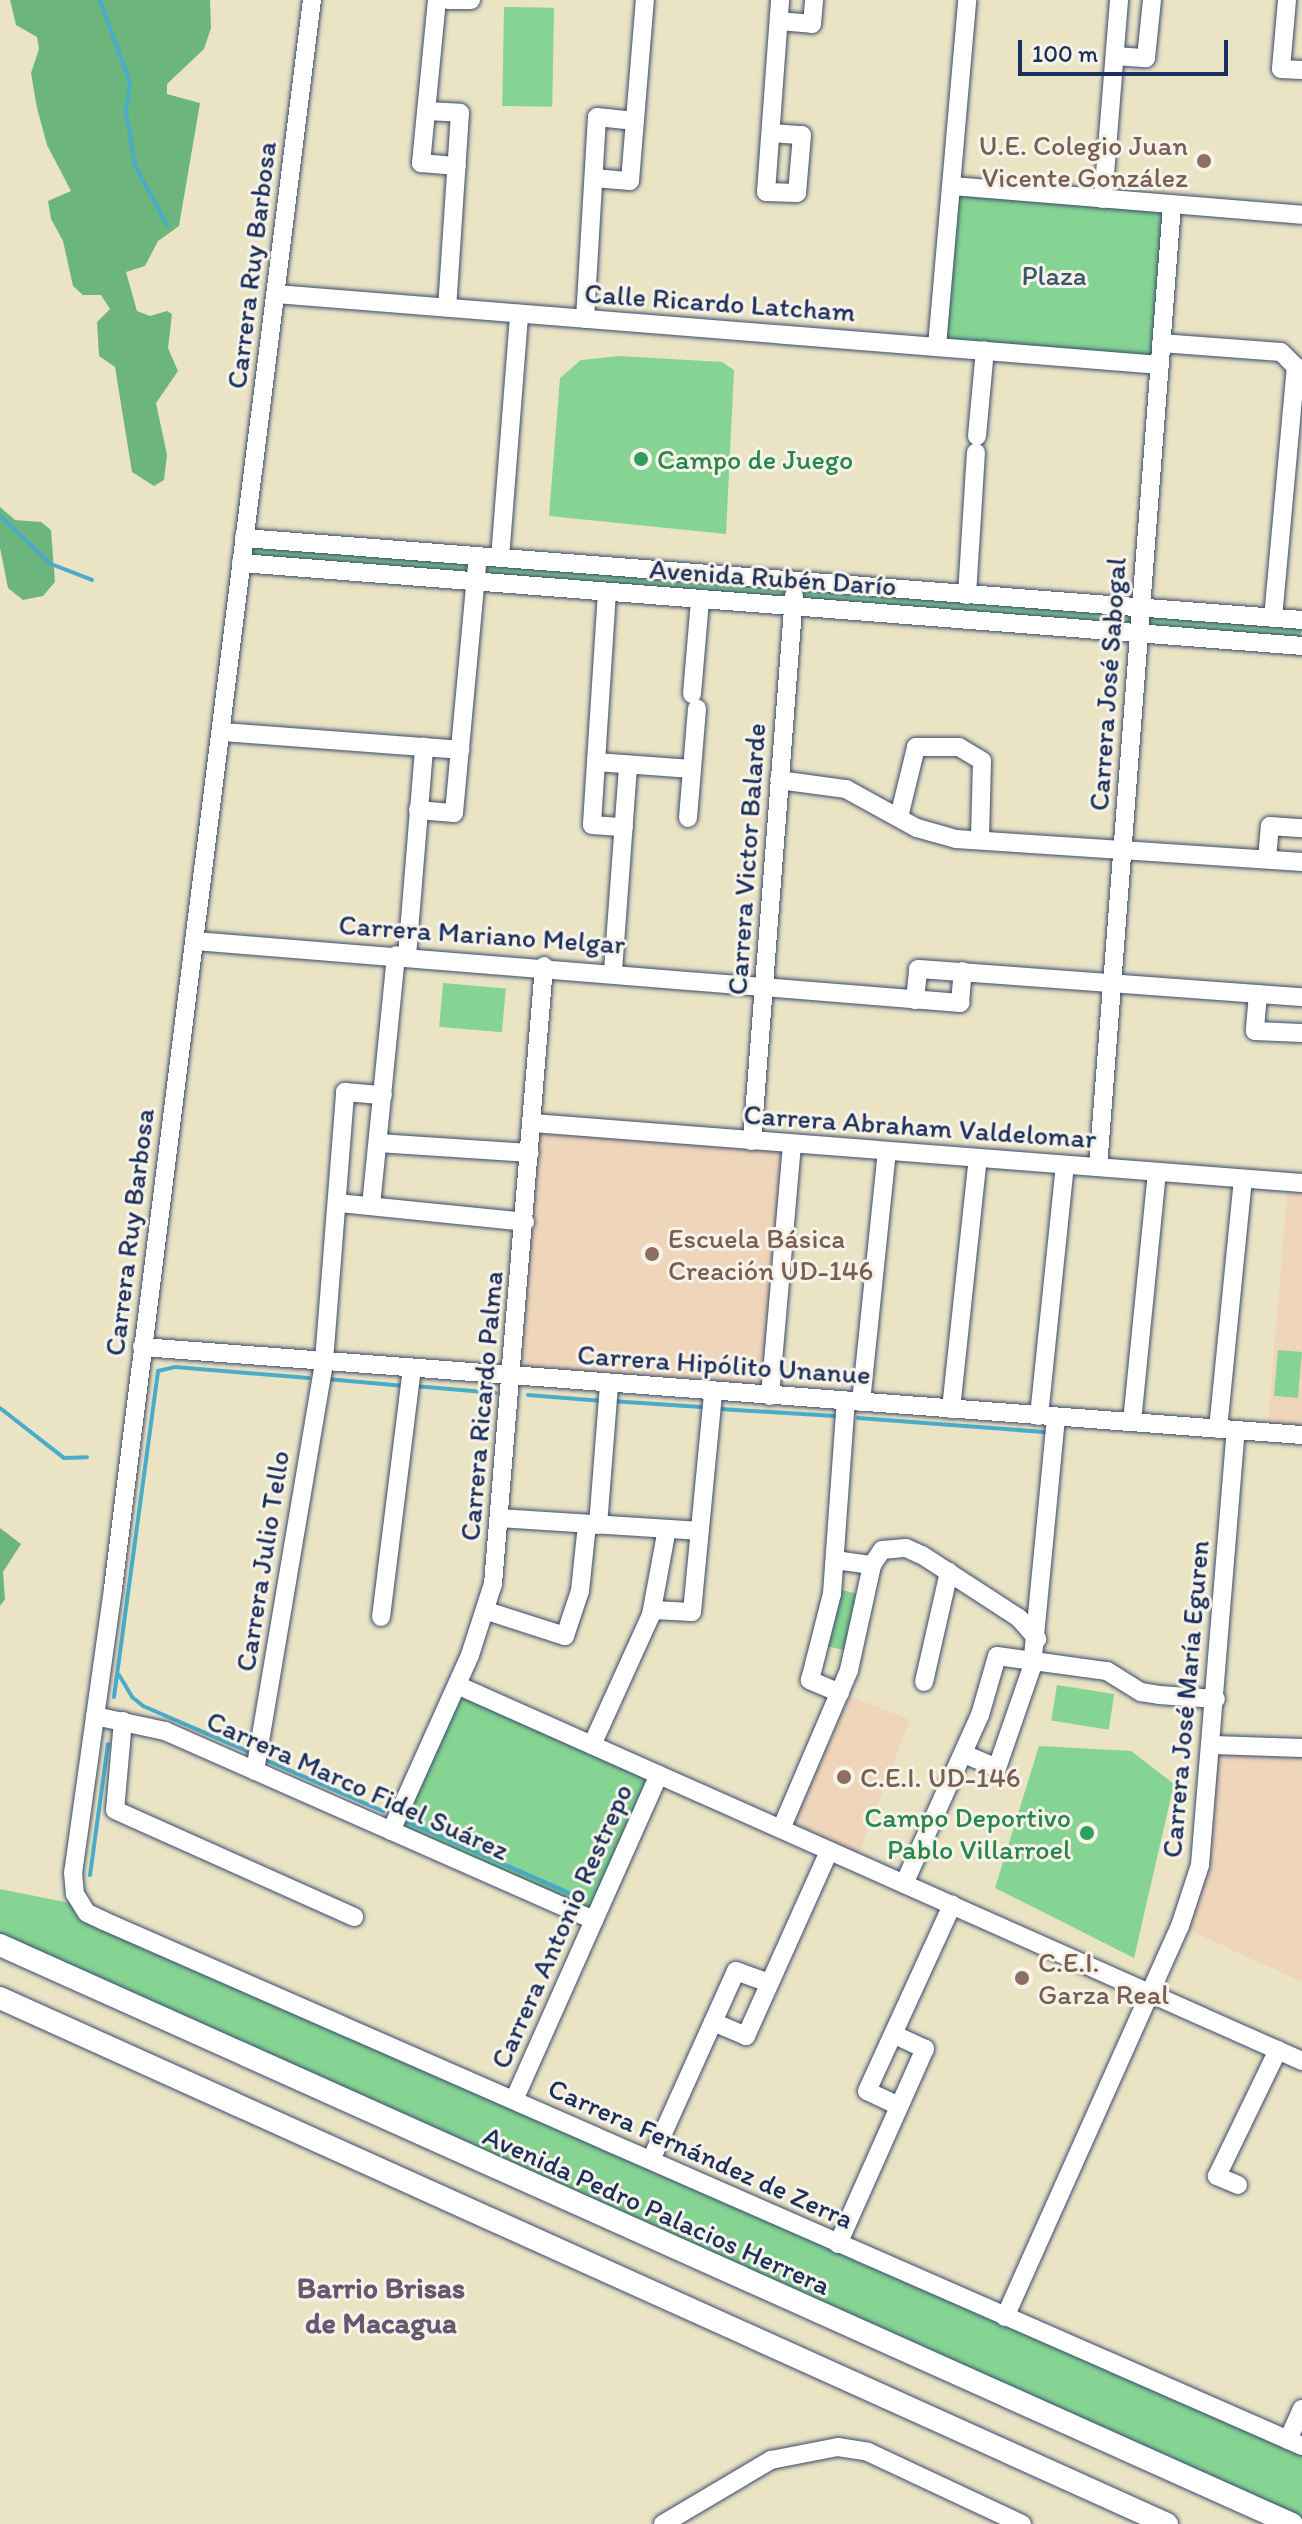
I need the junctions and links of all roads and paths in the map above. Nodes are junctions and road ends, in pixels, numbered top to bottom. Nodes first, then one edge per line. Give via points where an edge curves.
1 (312, 0) edge
2 (437, 0) edge
3 (448, 0) edge
4 (471, 0) edge
5 (638, 0) edge
6 (645, 0) edge
7 (780, 0) edge
8 (814, 0) edge
9 (967, 0) edge
10 (1119, 0) edge
11 (1152, 0) edge
12 (1292, 4) edge
13 (779, 21) junction
14 (1115, 56) junction
15 (1302, 70) edge
16 (427, 111) junction
17 (635, 121) junction
18 (771, 133) dead end
19 (457, 166) junction
20 (594, 178) junction
21 (952, 186) junction
22 (1103, 199) junction
23 (1172, 205) junction
24 (1302, 215) edge
25 (276, 294) junction
26 (447, 308) junction
27 (519, 314) junction
28 (585, 319) junction
29 (1161, 343) junction
30 (937, 346) junction
31 (985, 350) junction
32 (1160, 365) junction
33 (1299, 367) edge
34 (1295, 445) edge
35 (244, 538) junction
36 (478, 556) junction
37 (500, 558) junction
38 (241, 563) junction
39 (795, 581) junction
40 (475, 582) junction
41 (607, 592) junction
42 (967, 595) junction
43 (700, 600) junction
44 (793, 607) junction
45 (1141, 608) junction
46 (1273, 618) junction
47 (1302, 620) edge
48 (1139, 634) junction
49 (1302, 646) edge
50 (222, 732) junction
51 (424, 747) junction
52 (460, 750) junction
53 (596, 762) junction
54 (628, 765) junction
55 (692, 769) junction
56 (779, 780) junction
57 (418, 810) junction
58 (899, 817) junction
59 (688, 818) dead end
60 (624, 827) junction
61 (1302, 828) edge
62 (980, 840) junction
63 (1123, 848) junction
64 (1267, 859) junction
65 (1302, 862) edge
66 (195, 941) junction
67 (401, 956) junction
68 (544, 966) junction
69 (613, 971) junction
70 (963, 971) junction
71 (1112, 982) junction
72 (764, 989) junction
73 (1258, 994) junction
74 (1302, 997) edge
75 (915, 1000) junction
76 (1302, 1033) edge
77 (383, 1095) junction
78 (533, 1123) junction
79 (752, 1141) junction
80 (378, 1143) junction
81 (792, 1144) junction
82 (887, 1152) junction
83 (530, 1153) junction
84 (978, 1158) junction
85 (1065, 1165) junction
86 (1098, 1167) junction
87 (1157, 1172) junction
88 (1243, 1179) junction
89 (1302, 1183) edge
90 (339, 1203) junction
91 (371, 1206) junction
92 (525, 1222) junction
93 (142, 1347) junction
94 (324, 1361) junction
95 (512, 1376) junction
96 (411, 1380) junction
97 (713, 1392) junction
98 (608, 1395) junction
99 (770, 1396) junction
100 (853, 1402) junction
101 (951, 1409) junction
102 (1048, 1416) junction
103 (1132, 1422) junction
104 (1227, 1430) junction
105 (1302, 1435) edge
106 (500, 1518) junction
107 (593, 1525) junction
108 (667, 1529) junction
109 (700, 1531) junction
110 (835, 1560) junction
111 (872, 1565) junction
112 (949, 1572) junction
113 (653, 1610) junction
114 (487, 1611) junction
115 (381, 1617) dead end
116 (1037, 1639) junction
117 (1033, 1663) junction
118 (924, 1682) dead end
119 (457, 1685) junction
120 (840, 1693) junction
121 (1216, 1699) junction
122 (95, 1716) junction
123 (123, 1721) junction
124 (592, 1745) junction
125 (1213, 1745) junction
126 (1302, 1748) edge
127 (964, 1754) junction
128 (255, 1771) junction
129 (659, 1775) junction
130 (781, 1829) junction
131 (391, 1831) junction
132 (829, 1851) junction
133 (904, 1884) junction
134 (80, 1905) joint
135 (952, 1905) junction
136 (354, 1917) dead end
137 (594, 1920) junction
138 (0, 1945) edge
139 (769, 1983) junction
140 (1150, 1993) junction
141 (0, 1998) edge
142 (713, 2022) junction
143 (893, 2034) junction
144 (1278, 2050) junction
145 (1302, 2061) edge
146 (514, 2100) junction
147 (899, 2106) junction
148 (651, 2160) junction
149 (1238, 2185) dead end
150 (838, 2244) junction
151 (1005, 2317) junction
152 (1302, 2409) edge
153 (1295, 2443) edge
154 (1016, 2522) edge
155 (663, 2524) edge
156 (1167, 2524) edge
157 (1292, 2524) edge

1 - 25 street, Carrera Ruy Barbosa
2 - 16 street
3 - 4 street
5 - 6 street
6 - 17 street
7 - 13 street
8 - 13 street via 812,24
9 - 21 street
10 - 14 street
11 - 14 street via 1146,58
12 - 15 street via 1281,69
13 - 18 street
14 - 22 street
16 - 19 street via 460,113
16 - 19 street via 421,163
17 - 20 street via 630,181
17 - 20 street via 597,117
19 - 26 street
20 - 28 street
21 - 22 street
21 - 30 street
22 - 23 street
23 - 24 street
23 - 29 street, Carrera José Sabogal
25 - 26 street, Calle Ricardo Latcham
25 - 35 street, Carrera Ruy Barbosa
26 - 27 street, Calle Ricardo Latcham
27 - 28 street, Calle Ricardo Latcham
27 - 37 street
28 - 30 street, Calle Ricardo Latcham
29 - 32 street, Carrera José Sabogal
29 - 33 street via 1281,352
30 - 31 street, Calle Ricardo Latcham
31 - 32 street, Calle Ricardo Latcham
31 - 42 street
32 - 45 street, Carrera José Sabogal
33 - 34 street
34 - 46 street
35 - 36 street, Avenida Rubén Darío
35 - 38 street, Carrera Ruy Barbosa
36 - 37 street, Avenida Rubén Darío
36 - 40 street
37 - 39 street, Avenida Rubén Darío
38 - 40 street, Avenida Rubén Darío
38 - 50 street, Carrera Ruy Barbosa
39 - 42 street, Avenida Rubén Darío
39 - 44 street, Carrera Victor Balarde
40 - 41 street, Avenida Rubén Darío
40 - 52 street
41 - 43 street, Avenida Rubén Darío
41 - 53 street
42 - 45 street, Avenida Rubén Darío
43 - 44 street, Avenida Rubén Darío
43 - 55 street
44 - 48 street, Avenida Rubén Darío
44 - 56 street, Carrera Victor Balarde
45 - 46 street, Avenida Rubén Darío
45 - 48 street, Carrera José Sabogal
46 - 47 street, Avenida Rubén Darío
48 - 49 street, Avenida Rubén Darío
48 - 63 street, Carrera José Sabogal
50 - 51 street
50 - 66 street, Carrera Ruy Barbosa
51 - 52 street
51 - 57 street
52 - 57 street via 454,813
53 - 54 street
53 - 60 street via 592,825
54 - 55 street
54 - 60 street
55 - 59 street
56 - 58 street via 846,789
56 - 72 street, Carrera Victor Balarde
57 - 67 street
58 - 62 street via 926,832
58 - 62 street via 916,747 959,747 982,761
60 - 69 street
61 - 64 street via 1270,826
62 - 63 street
63 - 64 street
63 - 71 street, Carrera José Sabogal
64 - 65 street
66 - 67 street, Carrera Mariano Melgar
66 - 93 street, Carrera Ruy Barbosa
67 - 68 street, Carrera Mariano Melgar
67 - 77 street
68 - 69 street, Carrera Mariano Melgar
68 - 78 street, Carrera Ricardo Palma
69 - 72 street, Carrera Mariano Melgar
70 - 71 street
70 - 75 street via 918,969
70 - 75 street, Carrera Mariano Melgar via 960,1003
71 - 73 street
71 - 86 street, Carrera José Sabogal
72 - 75 street, Carrera Mariano Melgar
72 - 79 street, Carrera Victor Balarde
73 - 74 street
73 - 76 street via 1255,1031
77 - 80 street
77 - 90 street, Carrera Julio Tello via 345,1092
78 - 79 street, Carrera Abraham Valdelomar
78 - 83 street, Carrera Ricardo Palma
79 - 81 street, Carrera Abraham Valdelomar
80 - 83 street
80 - 91 street
81 - 82 street, Carrera Abraham Valdelomar
81 - 99 street
82 - 84 street, Carrera Abraham Valdelomar
82 - 100 street
83 - 92 street, Carrera Ricardo Palma
84 - 85 street, Carrera Abraham Valdelomar
84 - 101 street
85 - 86 street, Carrera Abraham Valdelomar
85 - 102 street
86 - 87 street, Carrera Abraham Valdelomar
87 - 88 street, Carrera Abraham Valdelomar
87 - 103 street
88 - 89 street, Carrera Abraham Valdelomar
88 - 104 street, Carrera José María Eguren
90 - 91 street
90 - 94 street, Carrera Julio Tello
91 - 92 street
92 - 95 street, Carrera Ricardo Palma
93 - 94 street, Carrera Hipólito Unanue
93 - 122 street, Carrera Ruy Barbosa
94 - 96 street, Carrera Hipólito Unanue
94 - 128 street, Carrera Julio Tello
95 - 96 street, Carrera Hipólito Unanue
95 - 98 street, Carrera Hipólito Unanue
95 - 106 street, Carrera Ricardo Palma
96 - 115 street
97 - 98 street, Carrera Hipólito Unanue
97 - 99 street, Carrera Hipólito Unanue
97 - 109 street
98 - 107 street
99 - 100 street, Carrera Hipólito Unanue
100 - 101 street, Carrera Hipólito Unanue
100 - 110 street
101 - 102 street, Carrera Hipólito Unanue
102 - 103 street, Carrera Hipólito Unanue
102 - 116 street
103 - 104 street, Carrera Hipólito Unanue
104 - 105 street, Carrera Hipólito Unanue
104 - 121 street, Carrera José María Eguren
106 - 107 street
106 - 114 street, Carrera Ricardo Palma
107 - 108 street
107 - 114 street via 565,1636
108 - 109 street
108 - 113 street
109 - 113 street via 692,1612
110 - 111 street
110 - 120 street via 827,1624 810,1680
111 - 112 street via 882,1550 906,1548
111 - 120 street via 862,1628
112 - 116 street via 1019,1618
112 - 118 street
113 - 124 street
114 - 119 street, Carrera Ricardo Palma
116 - 117 street
117 - 121 street via 1107,1671 1141,1692
117 - 127 street via 997,1656
117 - 127 street via 997,1768
119 - 124 street
119 - 131 street, Carrera Ricardo Palma
120 - 130 street
121 - 125 street, Carrera José María Eguren
122 - 123 street, Carrera Marco Fidel Suárez
122 - 134 street, Carrera Ruy Barbosa via 73,1872
123 - 128 street, Carrera Marco Fidel Suárez via 165,1731
123 - 136 street via 115,1810
124 - 129 street
125 - 126 street
125 - 140 street, Carrera José María Eguren via 1200,1865
127 - 133 street
128 - 131 street, Carrera Marco Fidel Suárez
129 - 130 street
129 - 137 street, Carrera Antonio Restrepo
130 - 132 street
131 - 137 street, Carrera Marco Fidel Suárez
132 - 133 street
132 - 139 street
133 - 135 street
134 - 146 street, Carrera Fernández de Zerra via 104,1921
135 - 140 street
135 - 143 street
137 - 146 street, Carrera Antonio Restrepo
138 - 157 main road, Avenida Pedro Palacios Herrera
139 - 142 street via 736,1971
139 - 142 street via 746,2036
140 - 144 street
140 - 151 street, Carrera José María Eguren
141 - 156 main road
142 - 148 street
143 - 147 street via 925,2049
143 - 147 street via 867,2091
144 - 145 street
144 - 149 street via 1217,2176
146 - 148 street, Carrera Fernández de Zerra
147 - 150 street
148 - 150 street, Carrera Fernández de Zerra
150 - 151 street, Carrera Fernández de Zerra
151 - 153 street, Carrera Fernández de Zerra
152 - 153 street
154 - 155 street via 868,2452 824,2447 771,2460

